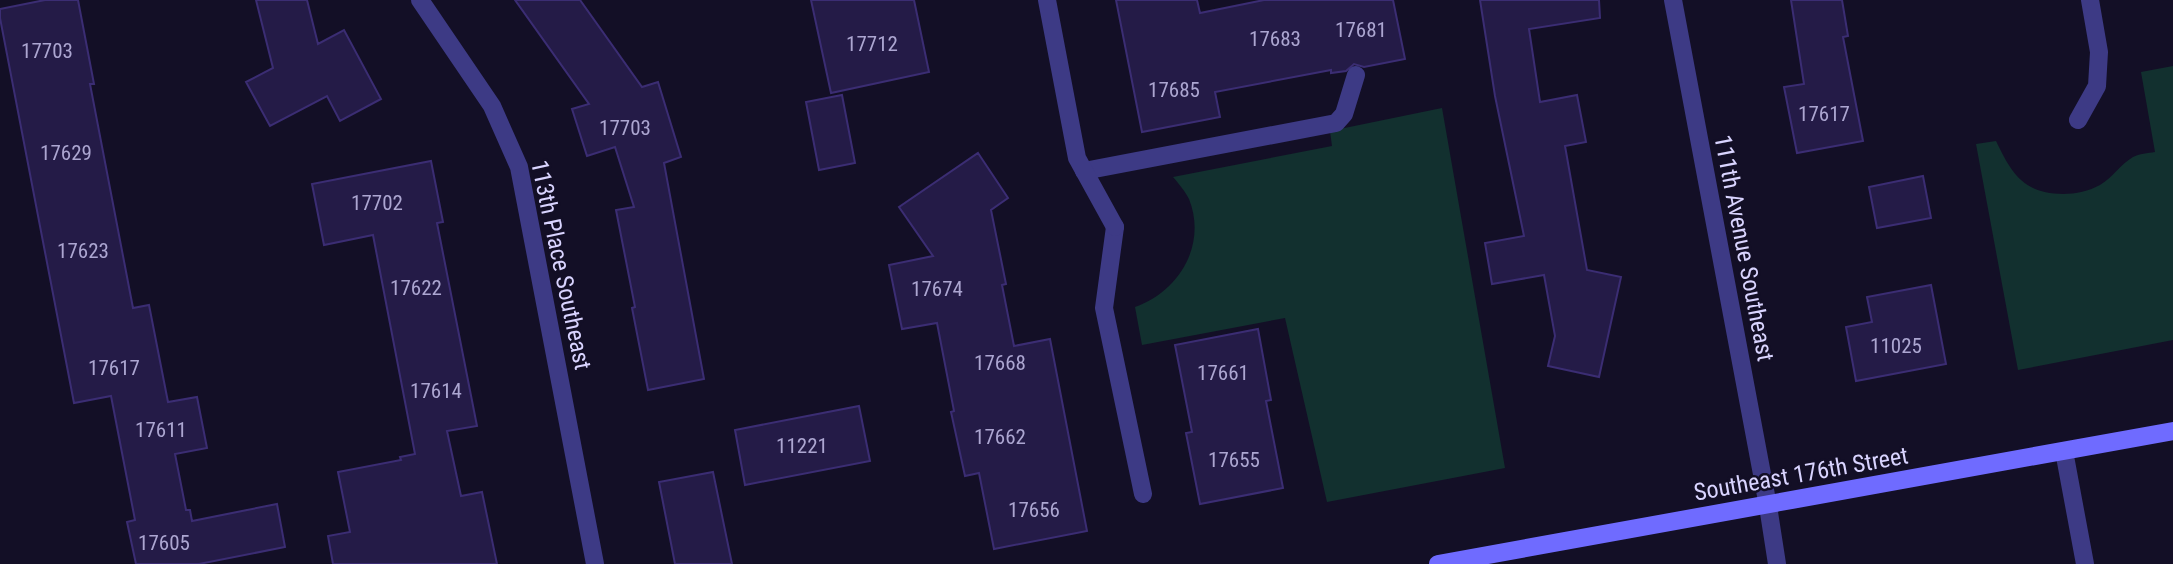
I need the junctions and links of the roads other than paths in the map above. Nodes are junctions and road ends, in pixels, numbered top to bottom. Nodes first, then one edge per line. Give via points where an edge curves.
1 (420, 0) edge
2 (1047, 0) edge
3 (1673, 0) edge
4 (2090, 0) edge
5 (1356, 75) dead end
6 (2077, 120) dead end
7 (1084, 170) junction
8 (2173, 431) edge
9 (2064, 451) junction
10 (1143, 494) dead end
11 (1768, 506) junction
12 (595, 564) edge
13 (1437, 564) edge
14 (1777, 564) edge
15 (2085, 564) edge

1 - 12 street, 113th Place Southeast via 492,106 519,167
2 - 7 street via 1077,158
3 - 11 street, 111th Avenue Southeast
4 - 6 street via 2099,52 2097,86
5 - 7 street via 1344,114 1336,123
7 - 10 street via 1115,227 1104,308
8 - 9 main road, Southeast 176th Street
9 - 11 main road, Southeast 176th Street
9 - 15 street
11 - 13 main road, Southeast 176th Street
11 - 14 street, 111th Avenue Southeast

